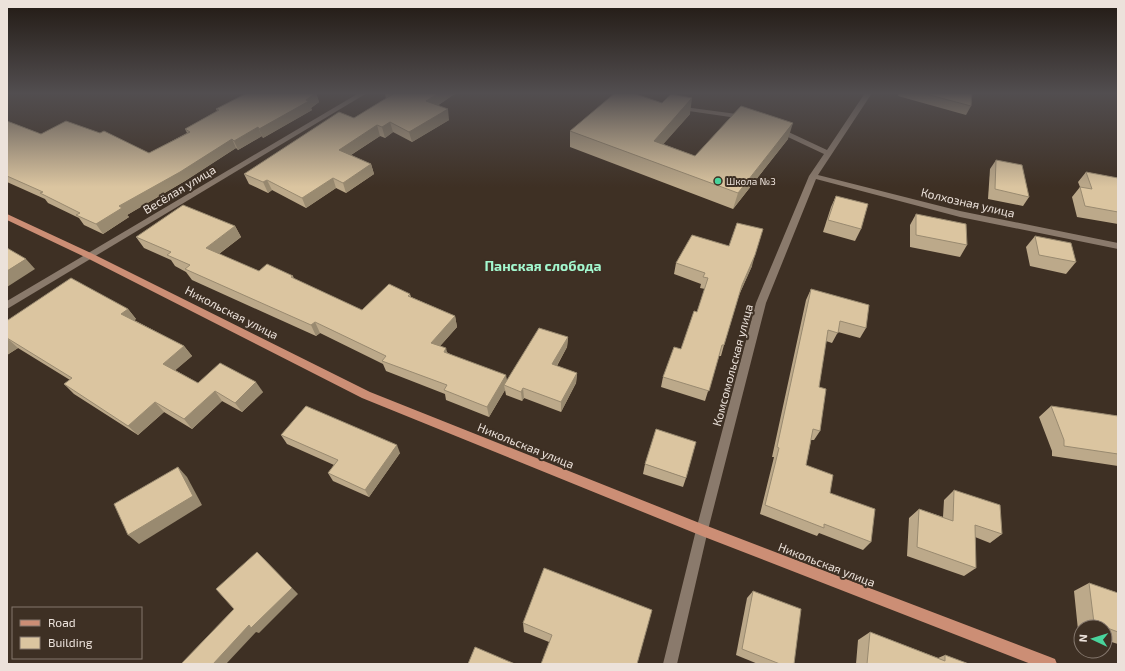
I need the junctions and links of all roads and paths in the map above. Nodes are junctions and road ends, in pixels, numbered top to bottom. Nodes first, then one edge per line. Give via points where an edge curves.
1 (311, 124) edge
2 (848, 124) edge
3 (772, 128) edge
4 (828, 153) junction
5 (813, 176) junction
6 (7, 217) edge
7 (1118, 246) edge
8 (90, 256) junction
9 (7, 305) edge
10 (702, 530) junction
11 (670, 664) edge
12 (1050, 664) edge

1 - 8 street, Весёлая улица
2 - 4 street, Комсомольская улица
3 - 4 street
4 - 5 street, Комсомольская улица
5 - 7 street, Колхозная улица via 960,214
5 - 10 street, Комсомольская улица via 761,303
6 - 8 main road, Никольская улица
8 - 9 street, Весёлая улица
8 - 10 main road, Никольская улица via 366,395
10 - 11 street, Комсомольская улица
10 - 12 main road, Никольская улица

